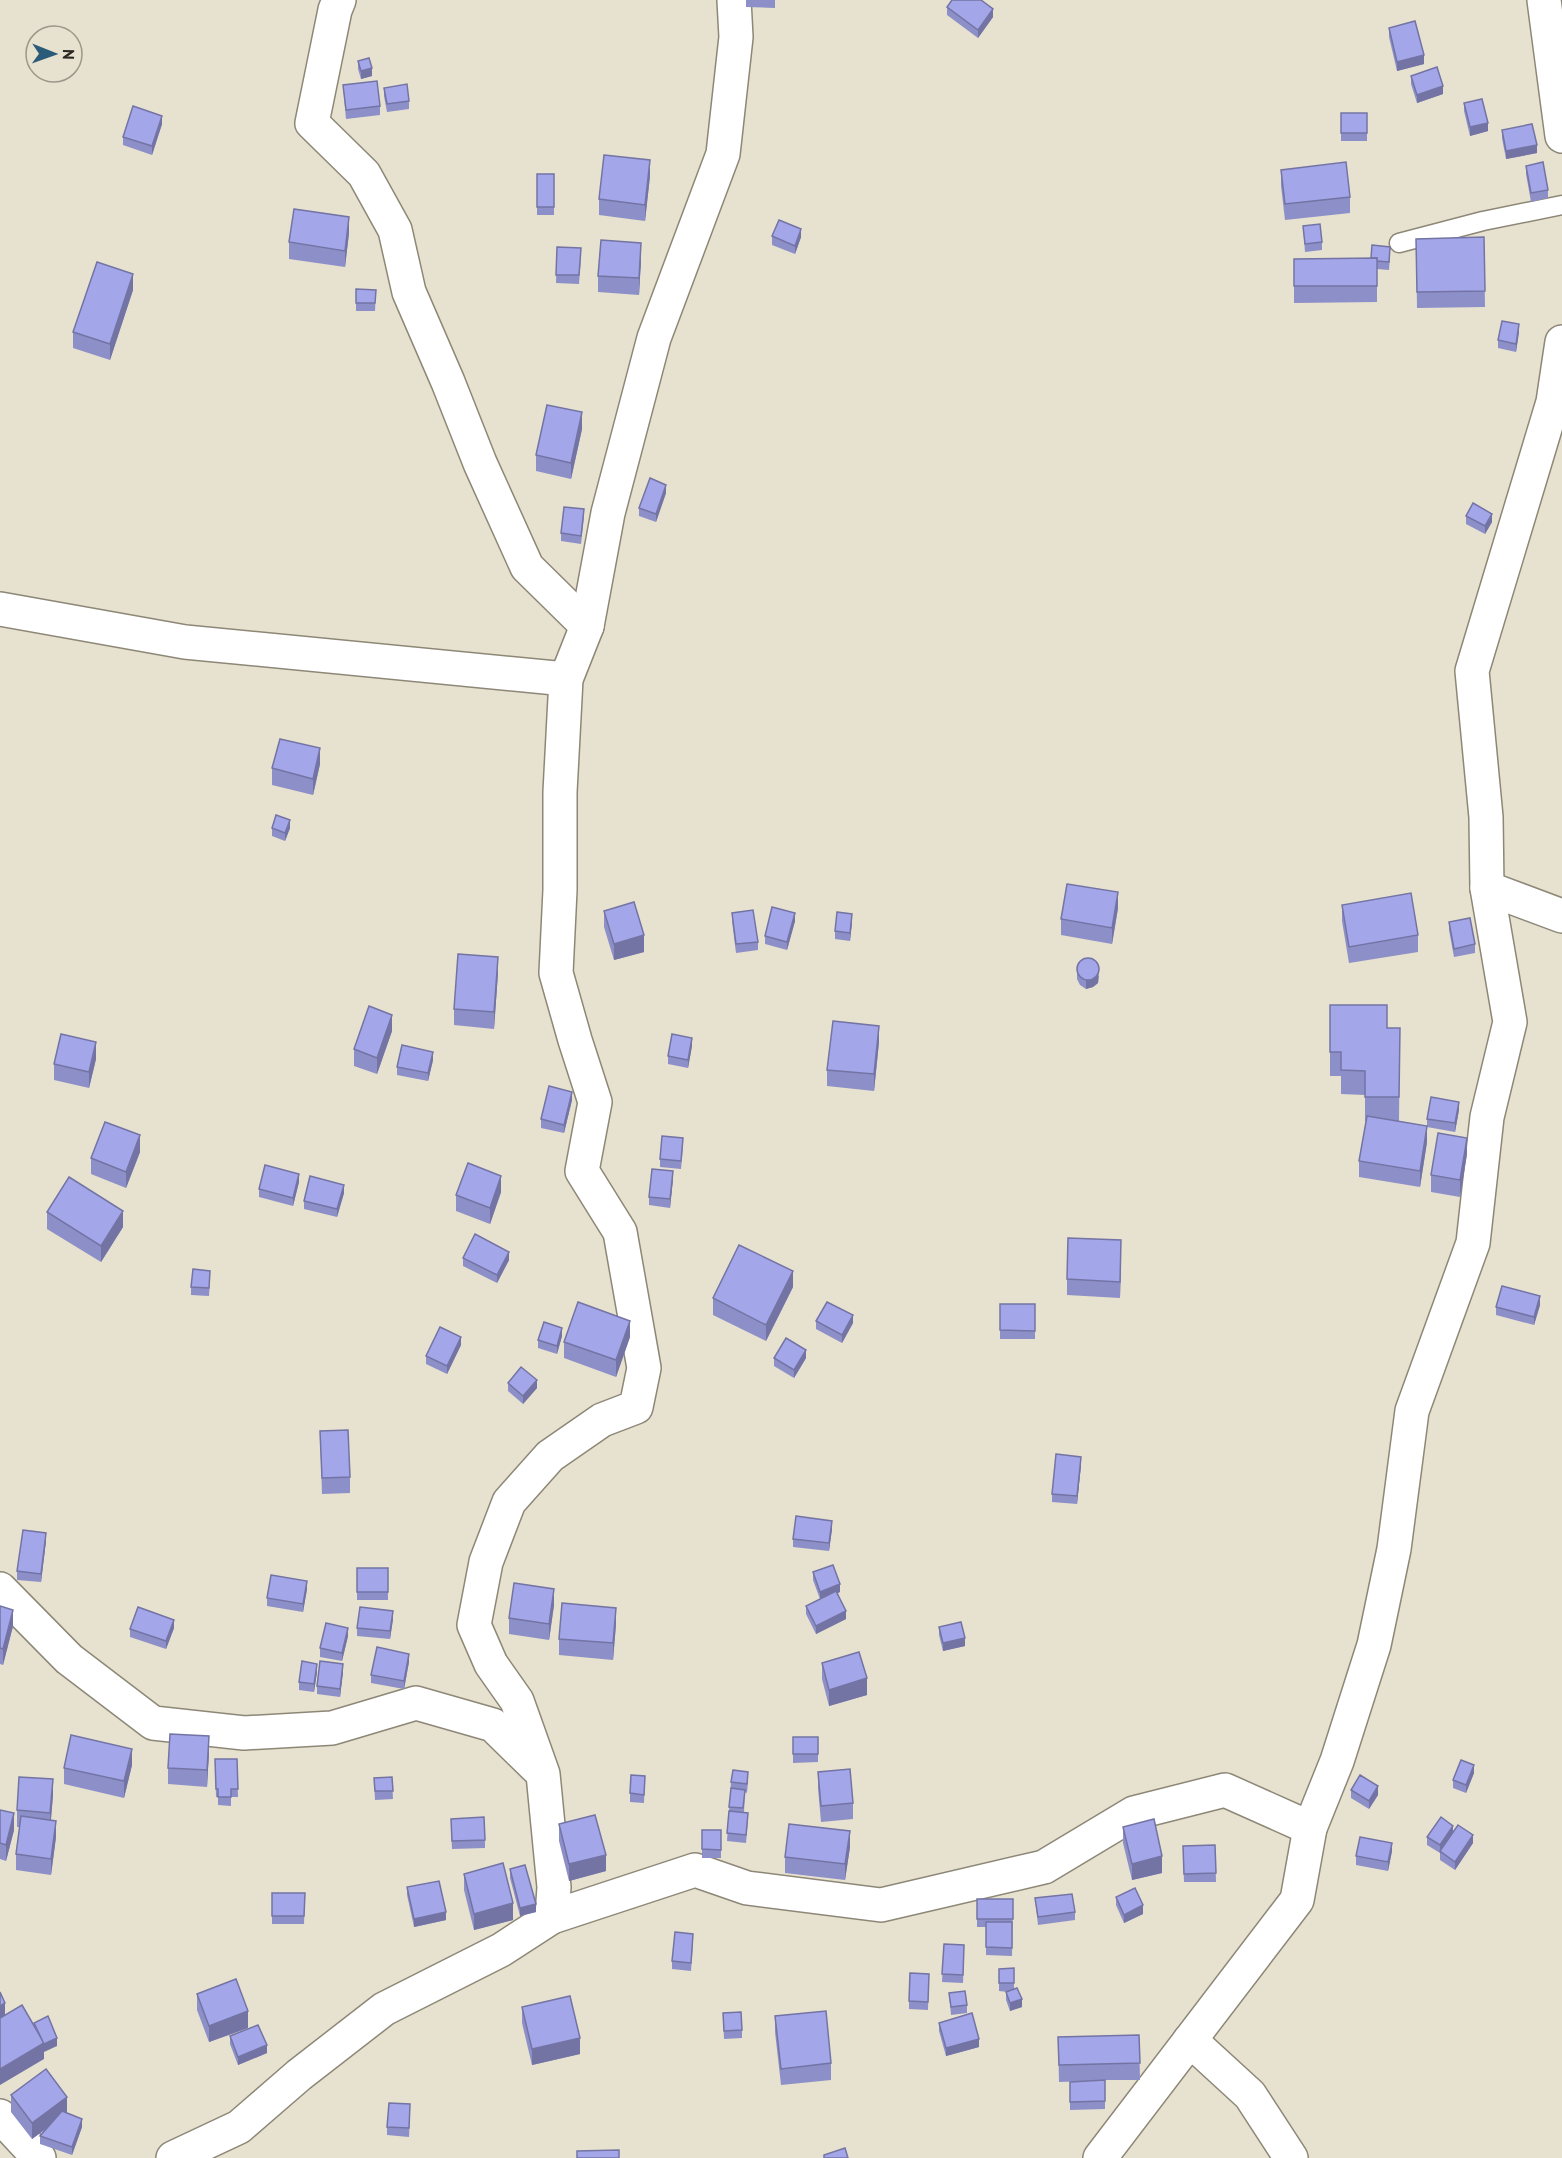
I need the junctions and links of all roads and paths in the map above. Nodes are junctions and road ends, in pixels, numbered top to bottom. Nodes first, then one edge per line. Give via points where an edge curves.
1 (339, 0) edge
2 (734, 0) edge
3 (1544, 0) edge
4 (1562, 136) edge
5 (1562, 206) edge
6 (1399, 243) dead end
7 (1562, 342) edge
8 (0, 609) edge
9 (588, 626) junction
10 (567, 679) junction
11 (1487, 888) junction
12 (1562, 916) edge
13 (0, 1589) edge
14 (543, 1774) junction
15 (1310, 1828) junction
16 (552, 1917) junction
17 (1190, 2040) junction
18 (0, 2116) edge
19 (39, 2158) edge
20 (173, 2158) edge
21 (1100, 2158) edge
22 (1291, 2158) edge

1 - 9 street via 312,123 364,174 395,230 409,292 527,567
2 - 9 street via 736,37 723,153 654,338 608,513
3 - 4 street
5 - 6 lane
7 - 11 street via 1553,402 1472,671
8 - 10 street via 185,642
9 - 10 street
10 - 14 street via 556,974 595,1102 582,1171 620,1232 644,1368 636,1407 602,1420 550,1456 509,1502 486,1562 474,1625 491,1664 517,1701
11 - 12 street
11 - 15 street via 1510,1022 1487,1117 1473,1243 1412,1412 1394,1549 1374,1645 1337,1761
13 - 14 street via 69,1659 153,1723 244,1733 332,1728 416,1703 493,1725
14 - 16 street via 554,1887
15 - 16 street via 1225,1790 1134,1813 1044,1867 881,1905 747,1888 695,1870
15 - 17 street via 1297,1900
16 - 20 street via 501,1950 384,2009 239,2127
17 - 21 street
17 - 22 street via 1250,2096
18 - 19 street

